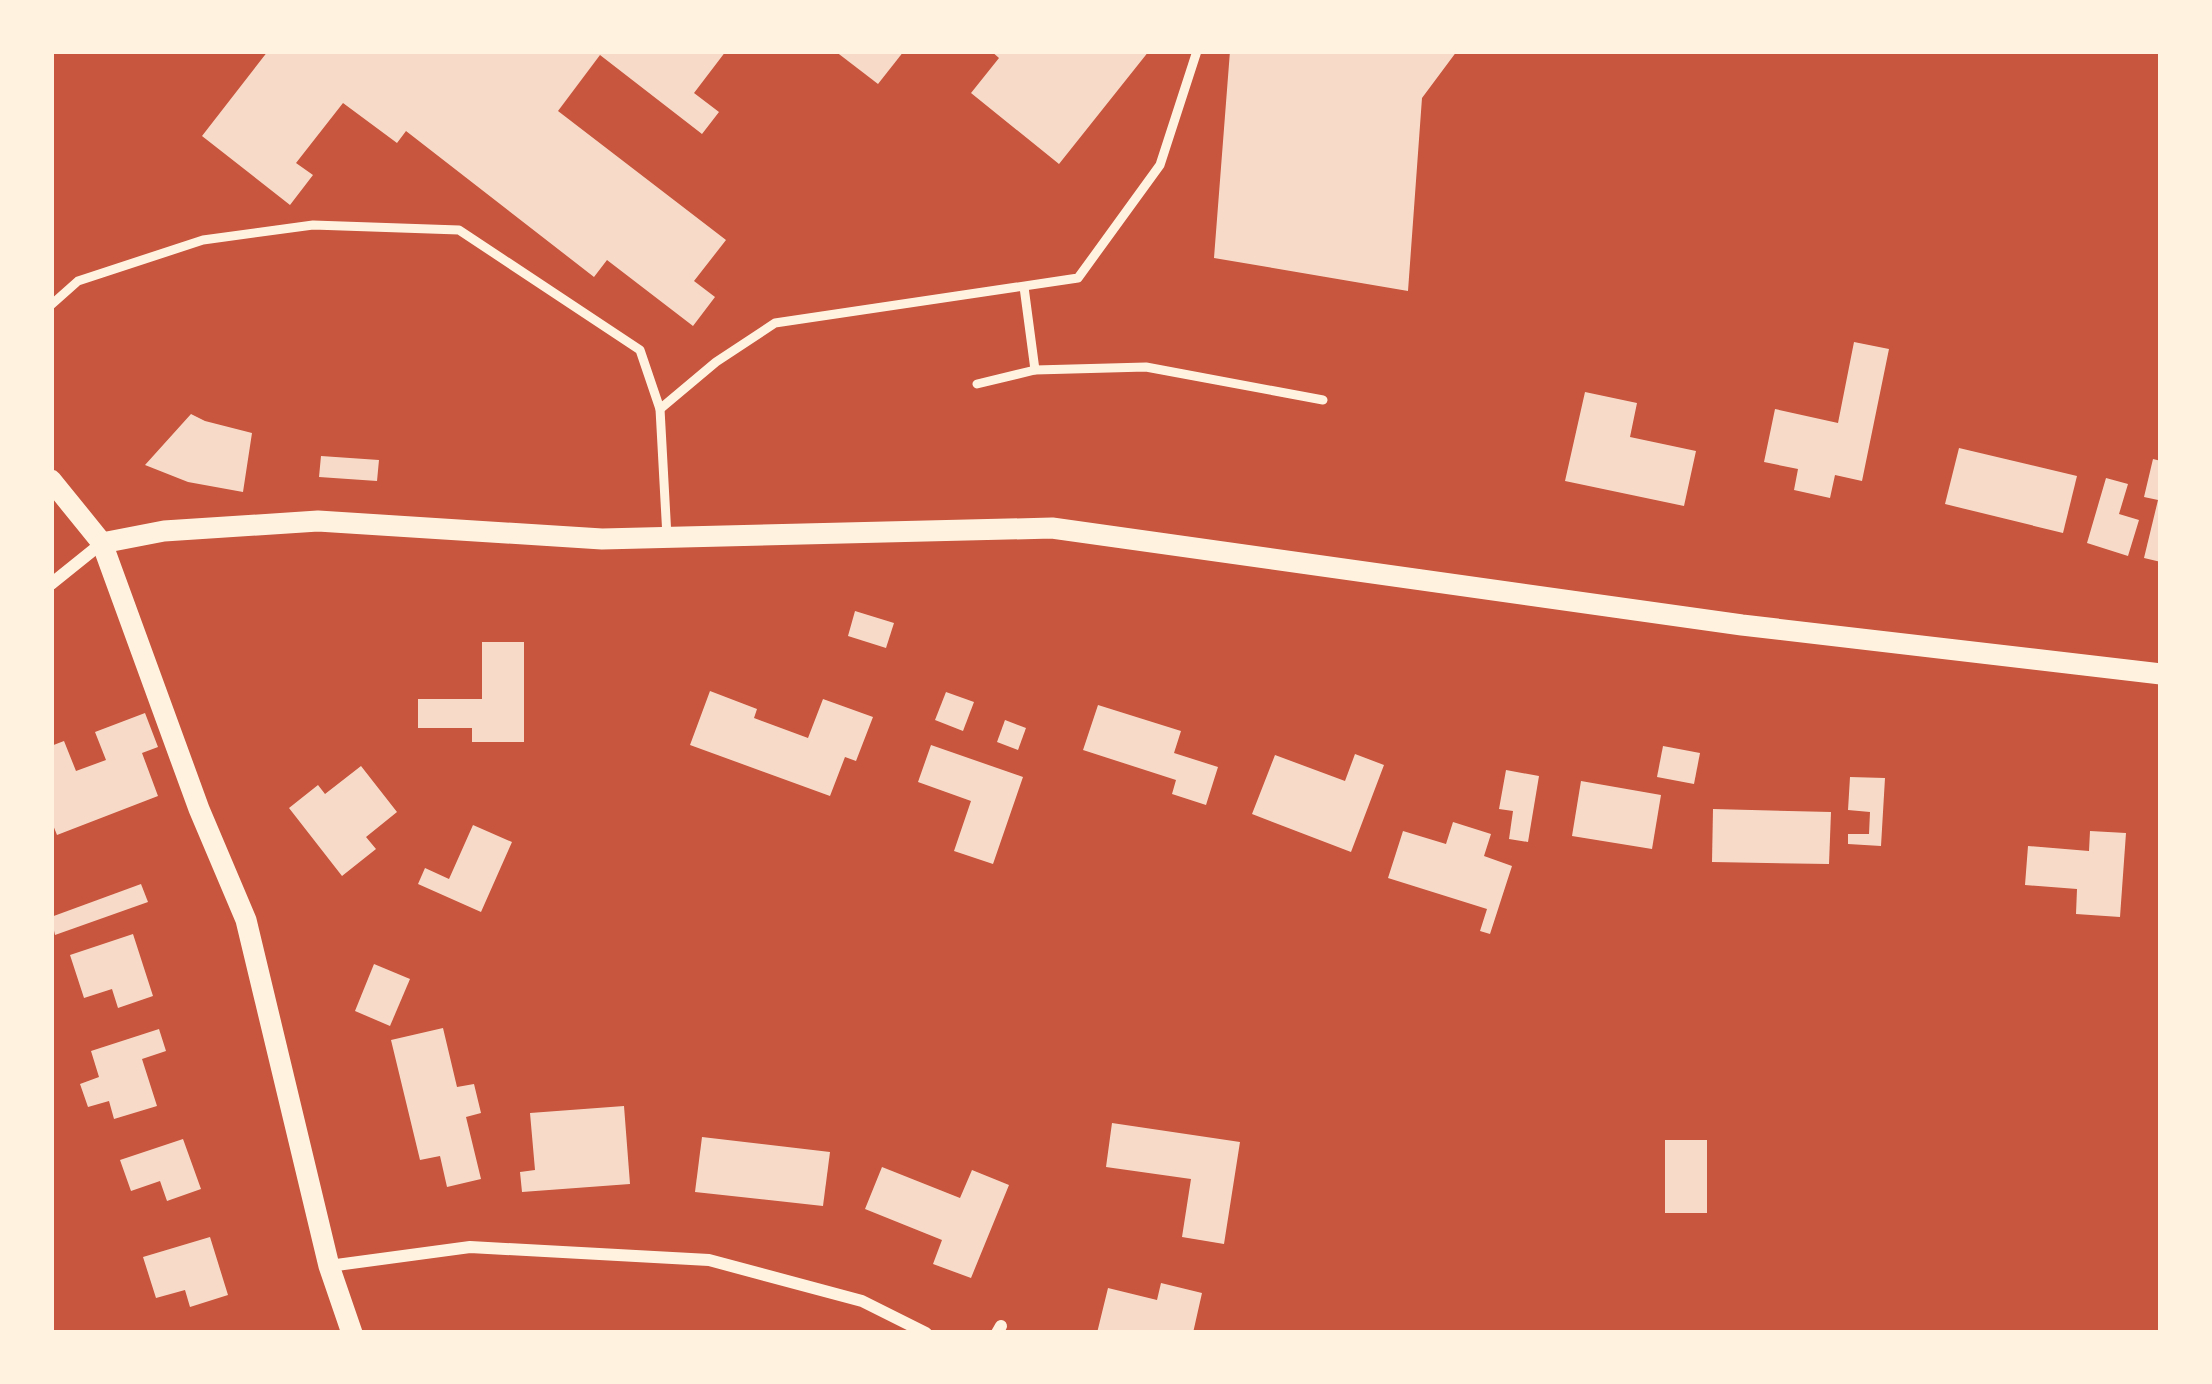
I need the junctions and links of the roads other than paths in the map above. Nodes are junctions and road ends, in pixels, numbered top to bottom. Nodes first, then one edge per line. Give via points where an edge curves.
1 (1197, 51) edge
2 (1024, 286) junction
3 (51, 305) edge
4 (1035, 370) junction
5 (977, 384) dead end
6 (1323, 400) dead end
7 (660, 409) junction
8 (51, 480) edge
9 (667, 536) junction
10 (102, 543) junction
11 (51, 584) edge
12 (2161, 674) edge
13 (329, 1266) junction
14 (352, 1333) edge
15 (926, 1333) edge

1 - 2 lane via 1160,165 1078,278
2 - 4 lane
2 - 7 lane via 775,322
3 - 7 lane via 78,281 203,240 313,226 459,230 640,350
4 - 5 lane
4 - 6 lane via 1146,368
7 - 9 lane
8 - 10 street
9 - 10 street via 318,521
9 - 12 street via 1052,528 1742,626
10 - 11 street
10 - 13 street via 246,920
13 - 14 street
13 - 15 street via 470,1247 709,1260 862,1301

